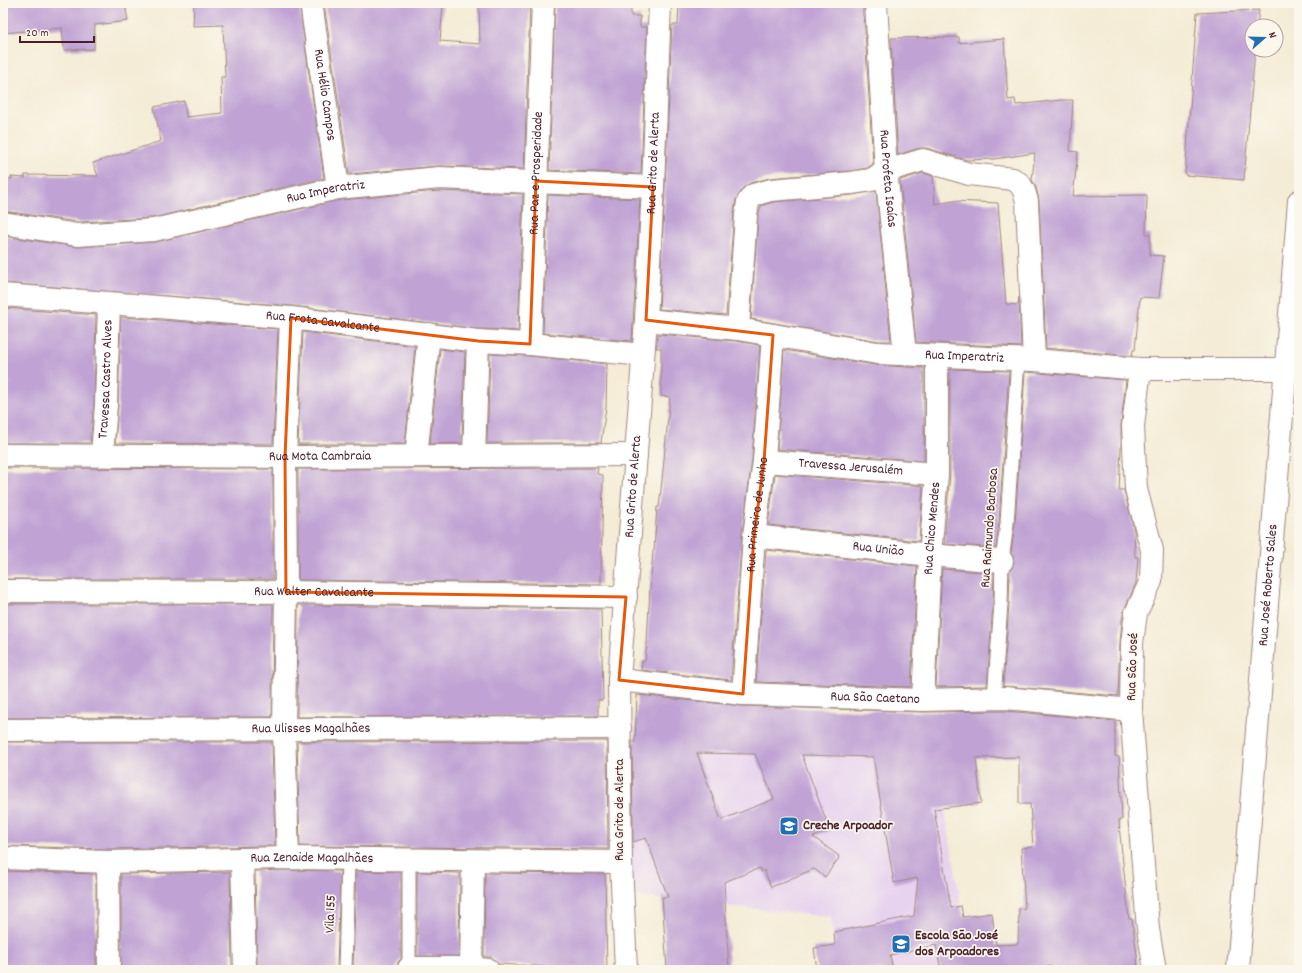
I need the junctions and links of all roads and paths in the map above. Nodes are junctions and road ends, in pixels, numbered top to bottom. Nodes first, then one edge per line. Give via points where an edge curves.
1 (311, 3) edge
2 (543, 3) edge
3 (660, 3) edge
4 (876, 3) edge
5 (886, 172) junction
6 (536, 181) junction
7 (653, 187) junction
8 (338, 188) junction
9 (1299, 201) edge
10 (3, 223) edge
11 (3, 295) edge
12 (109, 303) junction
13 (291, 318) junction
14 (646, 320) junction
15 (738, 329) junction
16 (429, 334) junction
17 (773, 335) junction
18 (478, 341) junction
19 (530, 344) junction
20 (905, 354) junction
21 (643, 355) junction
22 (937, 356) junction
23 (1026, 359) junction
24 (1140, 369) junction
25 (1286, 369) junction
26 (3, 455) edge
27 (102, 455) junction
28 (636, 455) junction
29 (416, 456) junction
30 (474, 456) junction
31 (285, 457) junction
32 (764, 461) junction
33 (937, 474) junction
34 (754, 536) junction
35 (930, 555) junction
36 (1002, 561) junction
37 (3, 591) edge
38 (286, 592) junction
39 (626, 597) junction
40 (619, 680) junction
41 (743, 694) junction
42 (994, 698) junction
43 (923, 700) junction
44 (1131, 710) junction
45 (284, 728) junction
46 (620, 728) junction
47 (3, 730) edge
48 (3, 858) edge
49 (288, 858) junction
50 (242, 859) junction
51 (348, 859) junction
52 (409, 859) junction
53 (474, 861) junction
54 (108, 862) junction
55 (621, 862) junction
56 (409, 969) edge
57 (479, 969) edge
58 (109, 970) edge
59 (245, 970) edge
60 (345, 970) edge
61 (626, 970) edge
62 (1155, 970) edge
63 (1238, 970) edge

1 - 8 street, Rua Hélio Campos
2 - 6 street, Rua Paz e Prosperidade
3 - 7 street, Rua Grito de Alerta
4 - 5 street, Rua Profeta Isaías
5 - 15 street via 871,180 851,184 771,190 753,195 748,202 746,215
5 - 20 street, Rua Profeta Isaías
5 - 23 street via 923,160 969,174 1013,179 1020,184 1027,201
6 - 7 street, Rua Imperatriz
6 - 8 street, Rua Imperatriz via 439,178
6 - 19 street, Rua Paz e Prosperidade
7 - 14 street, Rua Grito de Alerta
8 - 10 street, Rua Imperatriz via 154,230 77,235
9 - 25 street, Rua José Roberto Sales
11 - 12 street, Rua Frota Cavalcante
12 - 13 street, Rua Frota Cavalcante
12 - 27 street, Travessa Castro Alves
13 - 16 street, Rua Frota Cavalcante
13 - 31 street
14 - 15 street, Rua Imperatriz
14 - 21 street, Rua Grito de Alerta
15 - 17 street, Rua Imperatriz
16 - 18 street, Rua Frota Cavalcante
16 - 29 street
17 - 20 street, Rua Imperatriz via 877,353
17 - 32 street, Rua Primeiro de Junho
18 - 19 street, Rua Frota Cavalcante
18 - 30 street
19 - 21 street, Rua Frota Cavalcante
20 - 22 street, Rua Imperatriz
21 - 28 street, Rua Grito de Alerta
22 - 23 street, Rua Imperatriz
22 - 33 street, Rua Chico Mendes
23 - 24 street, Rua Imperatriz
23 - 36 lane, Rua Raimundo Barbosa
24 - 25 street, Rua Imperatriz
24 - 44 street, Rua São José via 1133,426 1136,489 1152,550 1151,582 1136,613 1132,642
25 - 63 street, Rua José Roberto Sales
26 - 27 street, Rua Mota Cambraia
27 - 31 street, Rua Mota Cambraia
28 - 30 street, Rua Mota Cambraia
28 - 39 street, Rua Grito de Alerta
29 - 30 street, Rua Mota Cambraia
29 - 31 street, Rua Mota Cambraia
31 - 38 street
32 - 33 street, Travessa Jerusalém
32 - 34 street, Rua Primeiro de Junho
33 - 35 street, Rua Chico Mendes
34 - 35 street, Rua União
34 - 41 street, Rua Primeiro de Junho
35 - 36 street, Rua União
35 - 43 street, Rua Chico Mendes
36 - 42 lane, Rua Raimundo Barbosa via 1002,604
37 - 38 street, Rua Walter Cavalcante
38 - 39 street, Rua Walter Cavalcante
38 - 45 street
39 - 40 street, Rua Grito de Alerta
40 - 41 street, Rua São Caetano
40 - 46 street, Rua Grito de Alerta
41 - 43 street, Rua São Caetano
42 - 43 street, Rua São Caetano
42 - 44 street, Rua São Caetano
44 - 62 street, Rua São José via 1148,929
45 - 46 street, Rua Ulisses Magalhães
45 - 47 street, Rua Ulisses Magalhães
45 - 49 street
46 - 55 street, Rua Grito de Alerta
48 - 54 street, Rua Zenaide Magalhães
49 - 50 street, Rua Zenaide Magalhães
49 - 51 street, Rua Zenaide Magalhães
50 - 54 street, Rua Zenaide Magalhães
50 - 59 street
51 - 52 street, Rua Zenaide Magalhães
51 - 60 lane, Vila 155
52 - 53 street, Rua Zenaide Magalhães
52 - 56 lane
53 - 55 street, Rua Zenaide Magalhães
53 - 57 street
54 - 58 street
55 - 61 street, Rua Grito de Alerta
56 - 57 street

